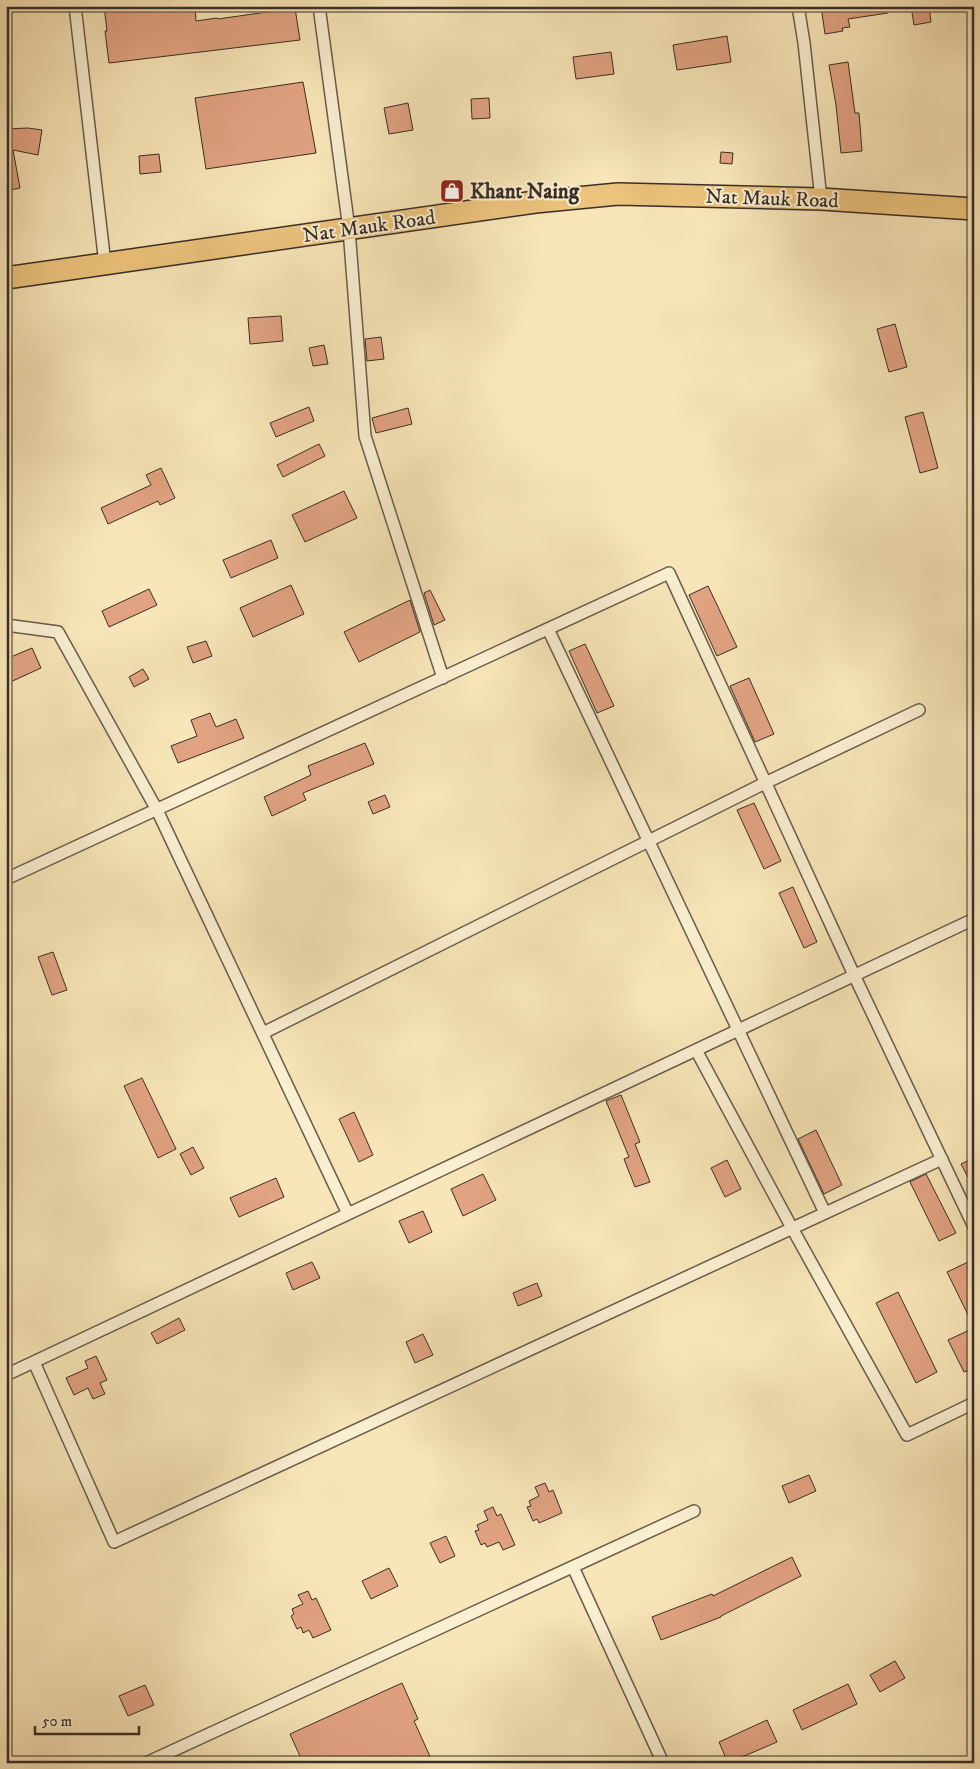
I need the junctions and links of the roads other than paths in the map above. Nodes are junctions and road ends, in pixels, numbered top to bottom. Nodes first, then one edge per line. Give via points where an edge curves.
1 (75, 6) edge
2 (320, 6) edge
3 (798, 6) edge
4 (821, 199) junction
5 (974, 209) edge
6 (349, 229) junction
7 (105, 264) junction
8 (6, 278) edge
9 (6, 625) edge
10 (548, 629) junction
11 (442, 678) junction
12 (919, 710) dead end
13 (766, 783) junction
14 (157, 810) junction
15 (648, 841) junction
16 (6, 879) edge
17 (974, 919) edge
18 (854, 975) junction
19 (738, 1030) junction
20 (263, 1033) junction
21 (696, 1050) junction
22 (942, 1159) junction
23 (825, 1213) junction
24 (348, 1214) junction
25 (974, 1227) edge
26 (792, 1228) junction
27 (34, 1362) junction
28 (6, 1375) edge
29 (974, 1403) edge
30 (694, 1511) dead end
31 (573, 1567) junction
32 (146, 1763) edge
33 (664, 1763) edge

1 - 7 street
2 - 6 street
3 - 4 street
4 - 5 highway, Nat Mauk Road
4 - 6 highway, Nat Mauk Road via 618,194 535,202
6 - 7 highway, Nat Mauk Road
6 - 11 street via 365,436
7 - 8 highway, Nat Mauk Road
9 - 14 street via 58,632
10 - 11 street
10 - 13 street via 668,573
10 - 15 street
11 - 14 street
12 - 13 street
13 - 15 street
13 - 18 street
14 - 16 street
14 - 20 street
15 - 19 street
15 - 20 street
17 - 18 street
18 - 19 street
18 - 22 street
19 - 21 street
19 - 23 street
20 - 24 street
21 - 24 street
21 - 26 street
22 - 23 street
22 - 25 street
23 - 26 street
24 - 27 street
26 - 27 street via 114,1542
26 - 29 street via 907,1435
27 - 28 street
30 - 31 street
31 - 32 street
31 - 33 street

